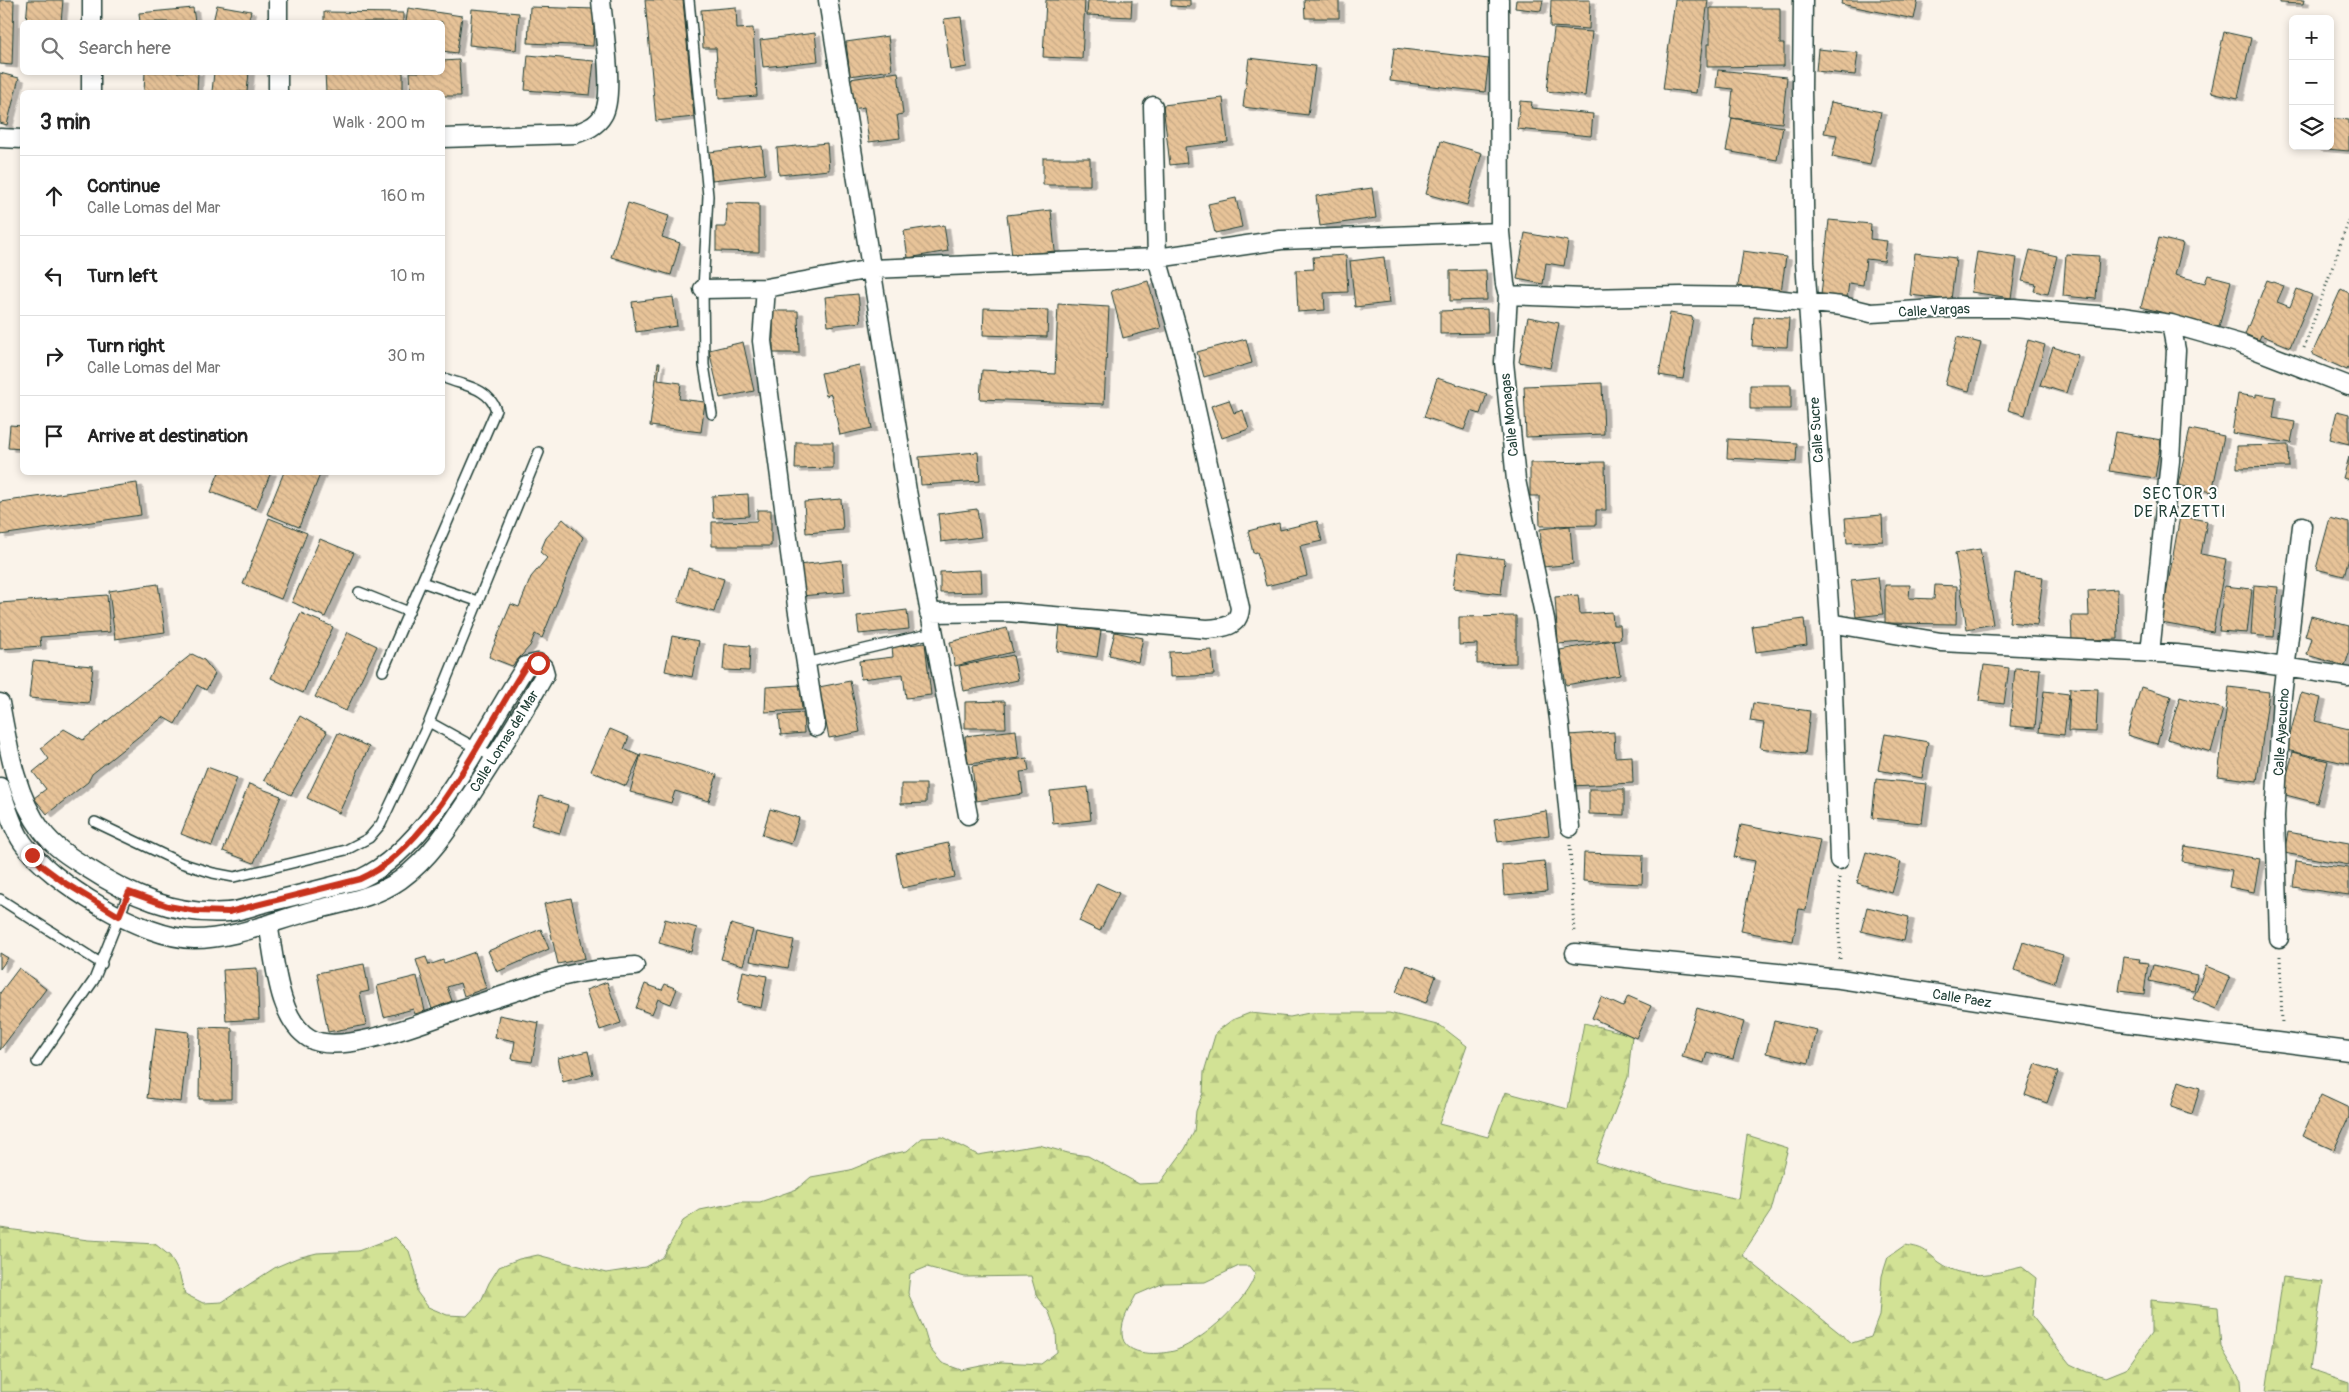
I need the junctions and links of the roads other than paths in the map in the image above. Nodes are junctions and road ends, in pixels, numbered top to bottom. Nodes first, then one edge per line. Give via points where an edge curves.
1 (92, 0) edge
2 (278, 0) edge
3 (601, 0) edge
4 (689, 0) edge
5 (828, 0) edge
6 (1499, 0) edge
7 (1803, 0) edge
8 (92, 20) edge
9 (278, 20) edge
10 (91, 75) edge
11 (278, 75) edge
12 (91, 90) edge
13 (278, 90) edge
14 (1152, 106) dead end
15 (0, 138) edge
16 (445, 138) edge
17 (20, 139) edge
18 (1500, 232) junction
19 (1157, 258) junction
20 (871, 269) junction
21 (766, 288) junction
22 (703, 289) junction
23 (1508, 295) junction
24 (1807, 302) junction
25 (2171, 324) junction
26 (447, 379) dead end
27 (2349, 386) edge
28 (712, 414) dead end
29 (539, 452) dead end
30 (2302, 526) dead end
31 (422, 582) junction
32 (359, 592) dead end
33 (477, 601) junction
34 (409, 612) junction
35 (929, 613) junction
36 (1830, 623) junction
37 (933, 633) junction
38 (2150, 653) junction
39 (806, 663) junction
40 (2286, 667) junction
41 (383, 671) dead end
42 (2349, 677) edge
43 (0, 703) edge
44 (429, 722) junction
45 (816, 727) dead end
46 (476, 747) junction
47 (494, 758) junction
48 (0, 787) edge
49 (968, 815) dead end
50 (95, 822) dead end
51 (1570, 827) road end
52 (1839, 860) road end
53 (129, 892) junction
54 (0, 898) edge
55 (119, 916) junction
56 (268, 924) junction
57 (2279, 938) road end
58 (1575, 952) road end
59 (102, 964) junction
60 (635, 966) dead end
61 (2349, 1051) edge
62 (37, 1062) dead end

1 - 8 street
2 - 9 street
3 - 16 street via 609,95 603,115 590,129 575,134
4 - 22 lane via 708,196
5 - 20 street
6 - 18 street, Calle Monagas
7 - 24 street, Calle Sucre
10 - 12 street
11 - 13 street
14 - 19 street
15 - 17 street
18 - 19 street via 1281,240
18 - 23 street, Calle Monagas
19 - 20 street
19 - 35 street via 1181,342 1240,608 1238,619 1228,626 1207,630 1006,612
20 - 21 street
20 - 35 street
21 - 22 street
21 - 39 street via 762,340
22 - 28 lane via 704,365
23 - 24 street, Calle Vargas via 1755,297
23 - 51 street, Calle Monagas via 1504,362 1516,480 1545,619
24 - 25 street, Calle Vargas via 1871,313 2014,308 2122,316
24 - 36 street, Calle Sucre
25 - 27 street, Calle Vargas via 2242,344
25 - 38 street via 2176,350 2170,461
26 - 31 lane via 484,392 496,410
29 - 33 lane
30 - 40 street, Calle Ayacucho
31 - 33 lane
31 - 34 lane
32 - 34 lane
33 - 44 lane
34 - 41 lane
35 - 37 street
36 - 38 street via 1941,642
36 - 52 street, Calle Sucre
37 - 39 lane
37 - 49 street
38 - 40 street
39 - 45 street
40 - 42 street
40 - 57 street, Calle Ayacucho via 2274,816
43 - 53 street, Calle Lomas del Mar via 12,764 28,806 42,831 75,861
44 - 46 lane
44 - 50 lane via 381,824 369,838 346,850 234,877 181,863
46 - 47 lane
46 - 47 street, Calle Lomas del Mar via 526,666 533,663 541,665 546,674
46 - 53 street, Calle Lomas del Mar via 428,822 398,856 378,872 229,912 168,906
47 - 56 street, Calle Lomas del Mar via 445,834 400,880 373,895
48 - 55 street, Calle Lomas del Mar via 22,842 42,866
53 - 55 lane
54 - 59 lane
55 - 56 street, Calle Lomas del Mar via 141,927 193,939 232,934
55 - 59 lane
56 - 60 street via 282,999 288,1012 310,1039 326,1044 396,1032 554,979
58 - 61 street, Calle Paez via 1840,979 2120,1022
59 - 62 lane

